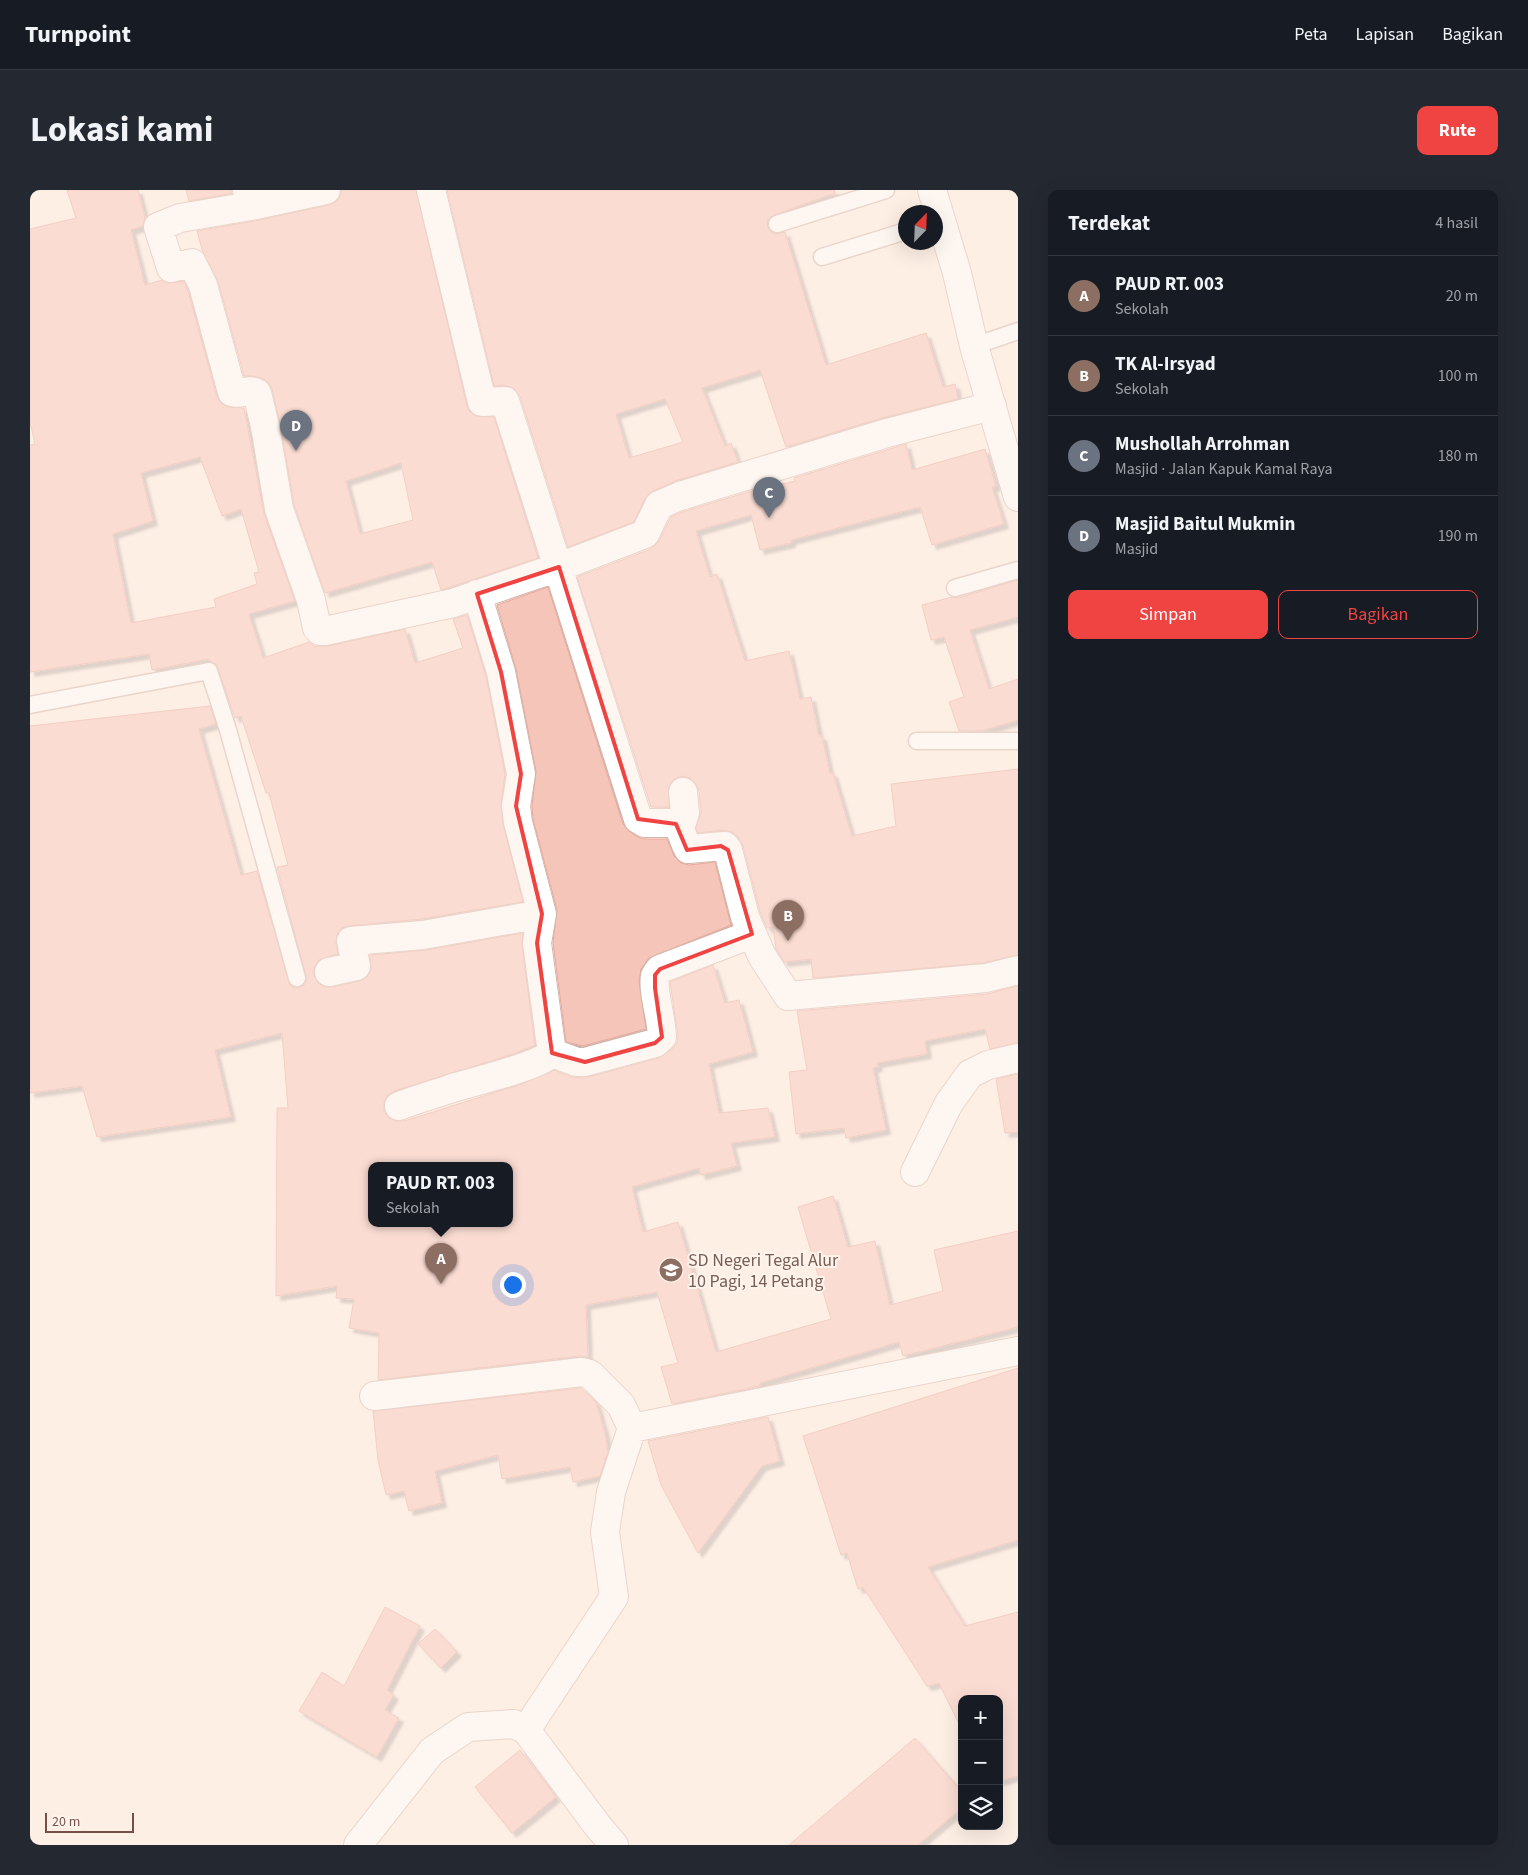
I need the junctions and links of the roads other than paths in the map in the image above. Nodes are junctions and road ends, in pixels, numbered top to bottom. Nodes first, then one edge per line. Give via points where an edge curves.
1 (326, 190) edge
2 (431, 190) edge
3 (886, 190) edge
4 (932, 190) edge
5 (249, 198) edge
6 (935, 205) edge
7 (777, 224) dead end
8 (898, 233) edge
9 (943, 234) edge
10 (822, 257) dead end
11 (1018, 331) edge
12 (974, 346) junction
13 (992, 406) junction
14 (1018, 497) edge
15 (559, 567) junction
16 (1018, 570) edge
17 (955, 588) dead end
18 (476, 594) junction
19 (30, 705) edge
20 (917, 741) dead end
21 (1018, 741) edge
22 (683, 792) dead end
23 (680, 828) junction
24 (542, 914) junction
25 (752, 934) junction
26 (1018, 970) edge
27 (329, 972) dead end
28 (297, 978) dead end
29 (552, 1053) junction
30 (1018, 1058) edge
31 (399, 1106) dead end
32 (915, 1172) dead end
33 (1018, 1351) edge
34 (374, 1396) dead end
35 (632, 1428) junction
36 (526, 1730) junction
37 (358, 1845) edge
38 (614, 1845) edge

1 - 5 street
2 - 15 street via 482,402 505,401
3 - 7 lane
4 - 6 street
5 - 18 street via 158,227 171,268 192,263 203,286 232,392 238,394 252,390 257,393 279,509 311,600 317,628 324,631 453,603
8 - 10 lane
9 - 12 street via 957,273
11 - 12 lane
12 - 13 street
13 - 14 street
13 - 15 street via 888,433 680,496 659,505 645,534
15 - 18 street
15 - 23 street via 638,820 645,824 672,823
16 - 17 lane
18 - 24 street via 501,672 521,774 516,806 518,822
19 - 28 lane via 209,671
20 - 21 lane
22 - 23 street via 685,814
23 - 25 street via 688,849 725,846 728,850
24 - 27 street via 423,934 351,940 356,966
24 - 29 street via 537,943
25 - 26 street via 788,996 986,978
25 - 29 street via 660,969 655,975 655,988 662,1037 655,1042 585,1062
29 - 31 street via 504,1074
30 - 32 street via 988,1064 970,1074 949,1103
33 - 35 street
34 - 35 street via 582,1372 590,1374 621,1405
35 - 36 street via 611,1492 605,1532 614,1597
36 - 37 street via 514,1724 468,1727 432,1751
36 - 38 street

